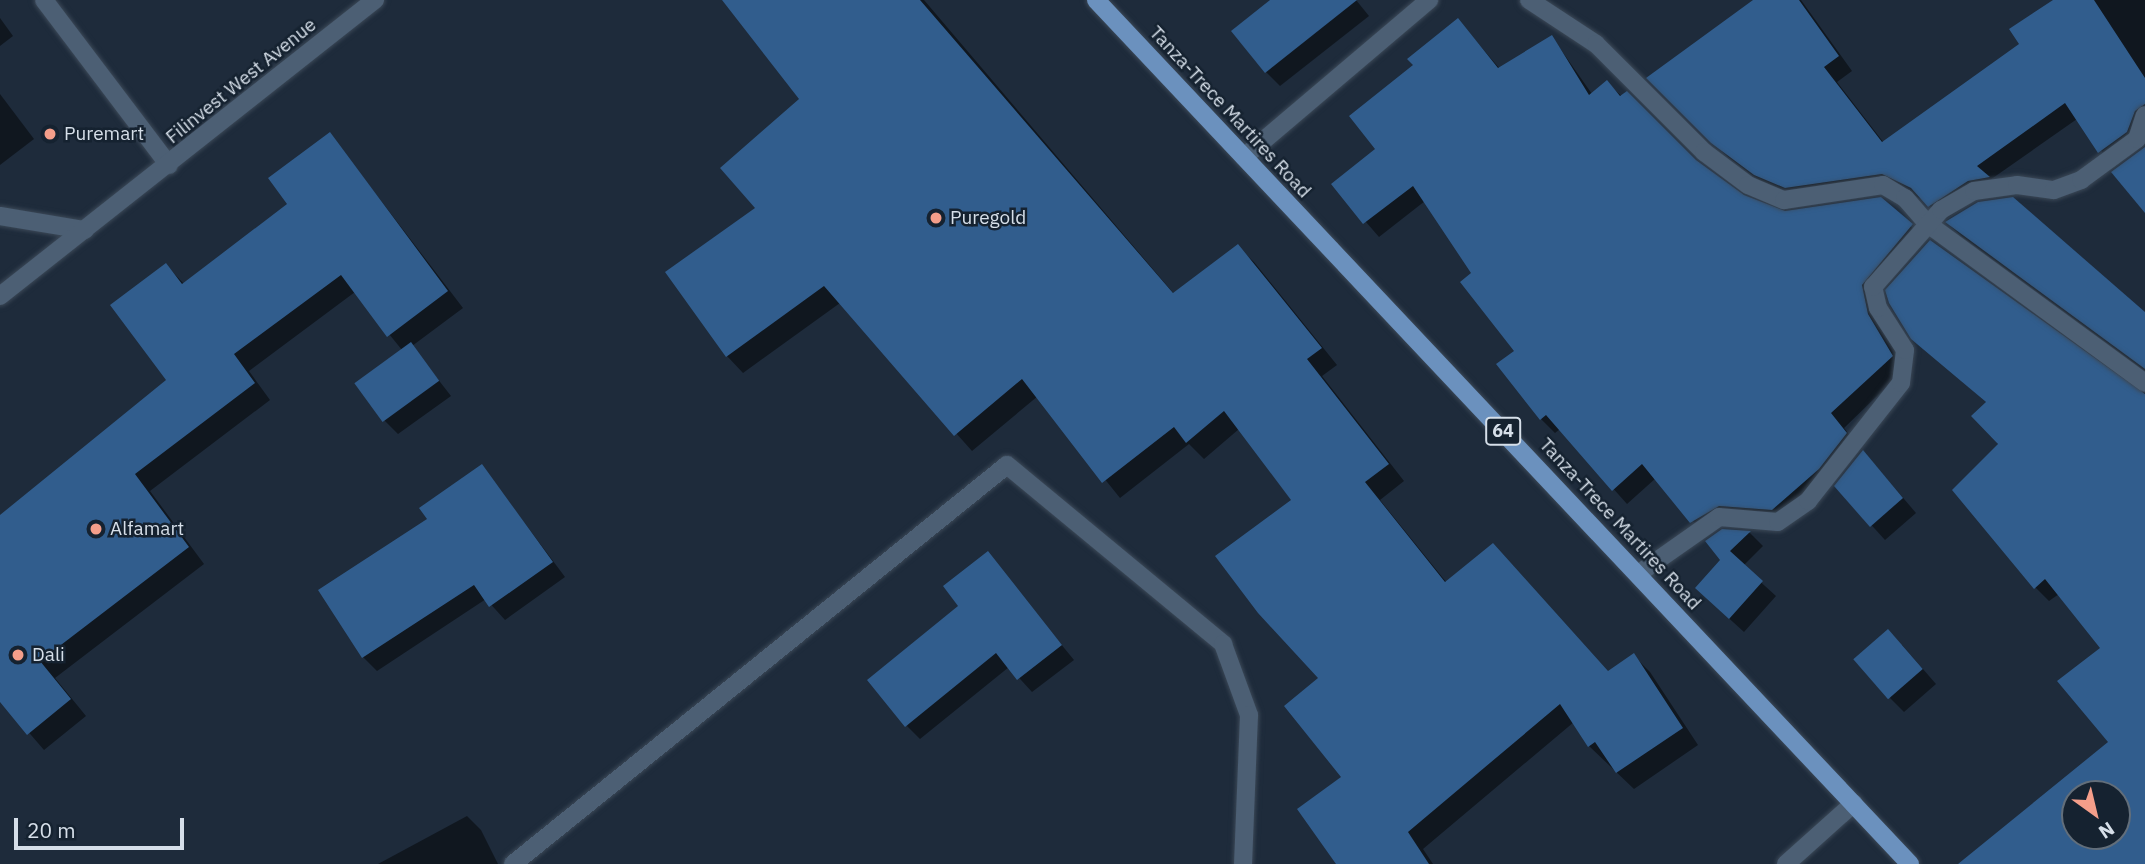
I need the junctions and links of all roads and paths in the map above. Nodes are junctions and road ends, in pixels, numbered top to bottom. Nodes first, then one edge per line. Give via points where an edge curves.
1 (44, 0) edge
2 (375, 0) edge
3 (1096, 0) edge
4 (1429, 0) edge
5 (1529, 0) edge
6 (2145, 115) edge
7 (1244, 157) junction
8 (169, 165) junction
9 (0, 216) edge
10 (1928, 225) junction
11 (85, 230) junction
12 (0, 296) edge
13 (2145, 383) edge
14 (1638, 574) junction
15 (1854, 803) junction
16 (513, 864) edge
17 (1243, 864) edge
18 (1786, 864) edge
19 (1910, 864) edge

1 - 8 street
2 - 8 street, Filinvest West Avenue
3 - 7 main road, Tanza-Trece Martires Road / 64
4 - 7 street
5 - 10 street via 1596,44 1704,152 1748,185 1784,200 1864,184 1883,185 1905,198
6 - 10 street via 2137,139 2081,180 2054,190 2017,185 1974,191 1941,210
7 - 14 main road, Tanza-Trece Martires Road / 64
8 - 11 street, Filinvest West Avenue
9 - 11 street
10 - 13 street
10 - 14 street via 1874,287 1878,308 1905,350 1901,383 1808,501 1778,522 1719,517
11 - 12 street, Filinvest West Avenue
14 - 15 main road, Tanza-Trece Martires Road / 64
15 - 18 street
15 - 19 main road, Tanza-Trece Martires Road / 64
16 - 17 street via 1007,465 1223,644 1249,715

